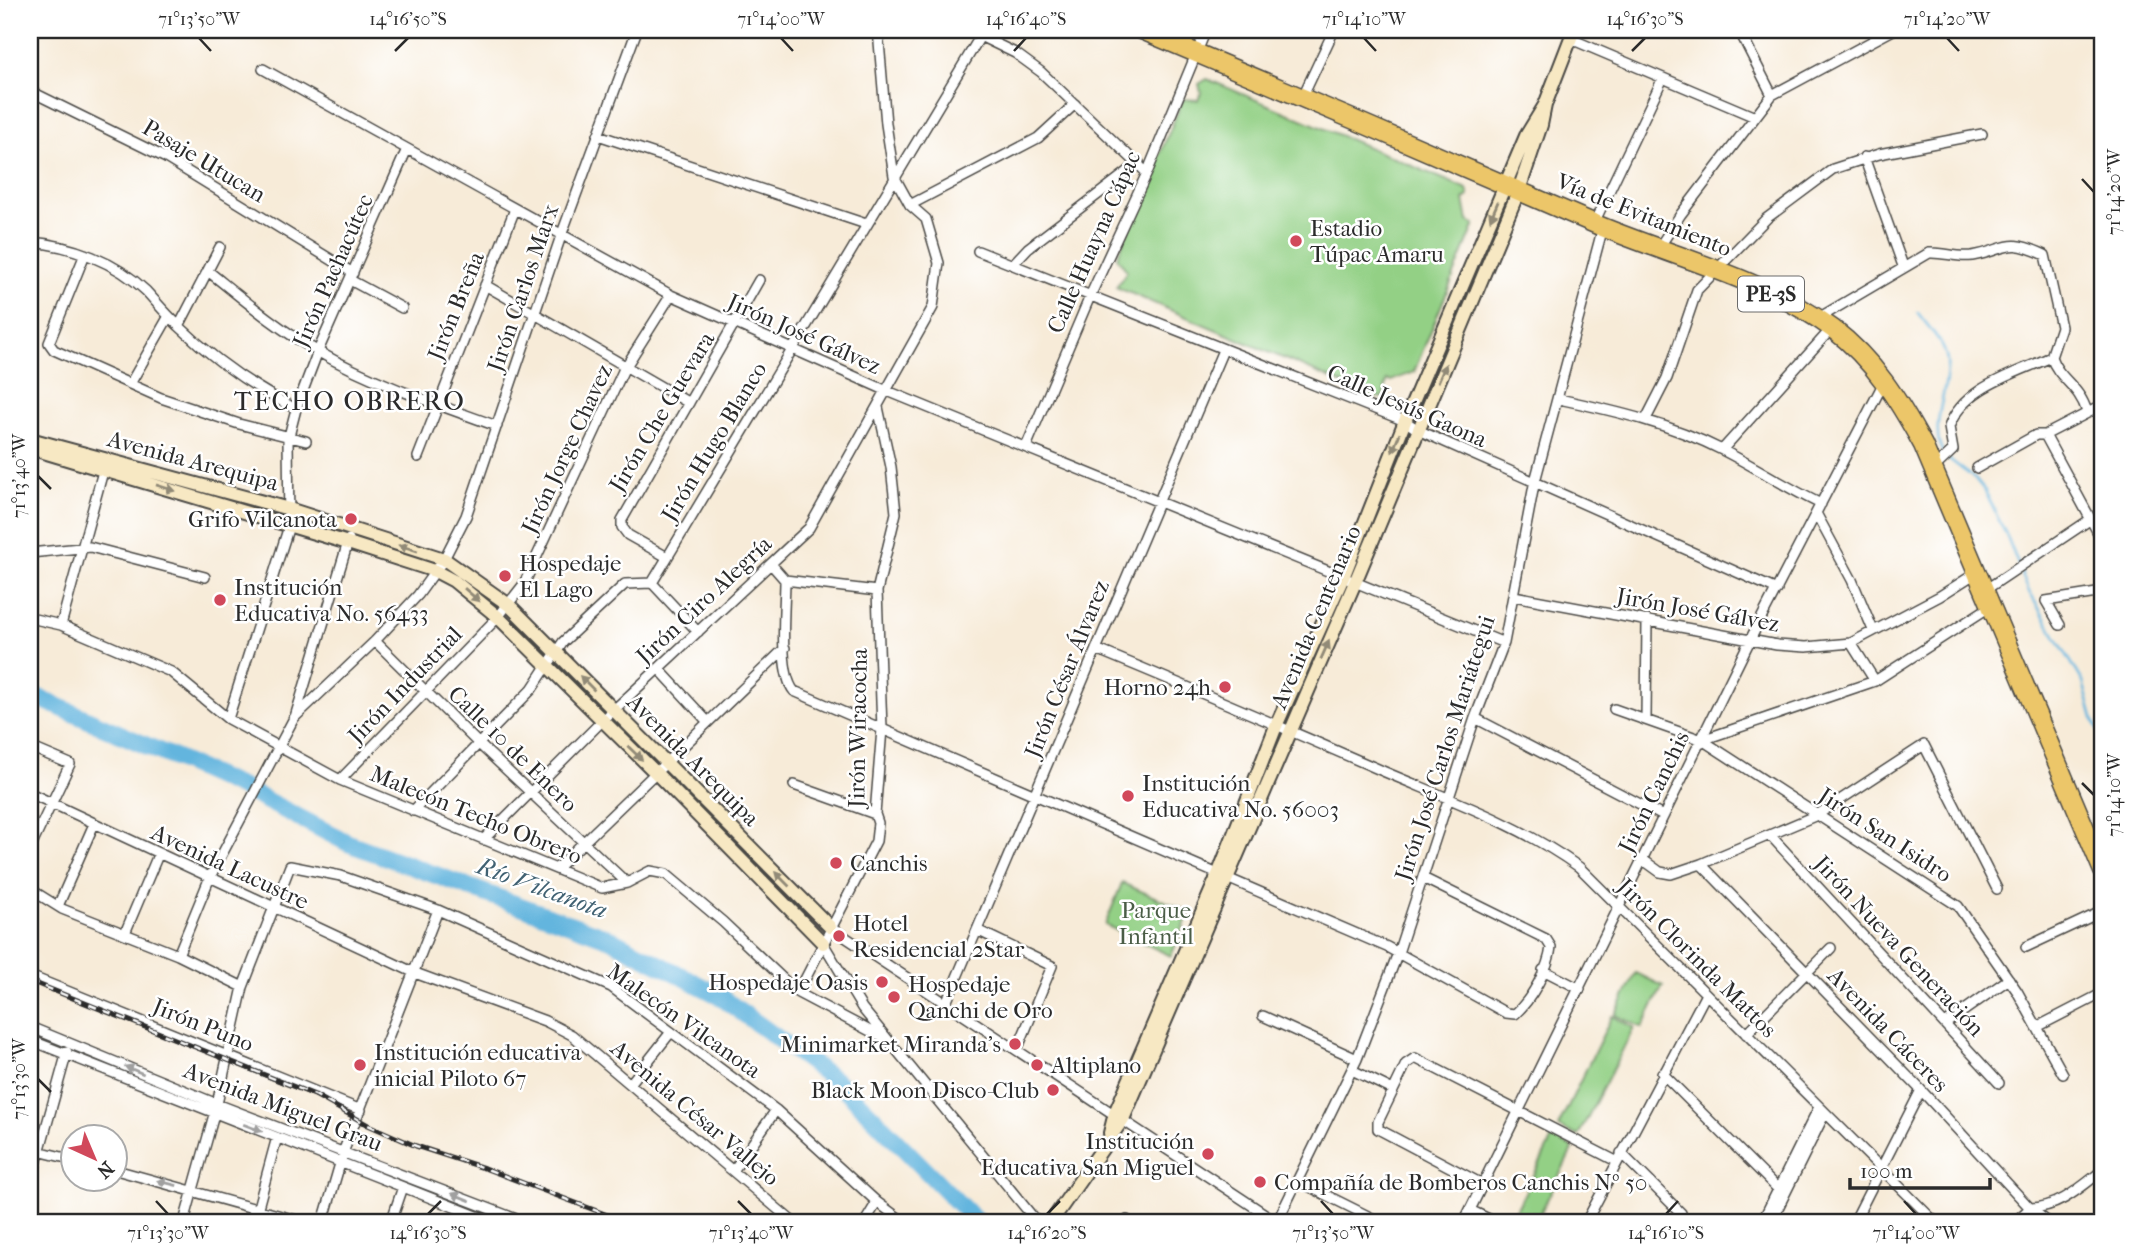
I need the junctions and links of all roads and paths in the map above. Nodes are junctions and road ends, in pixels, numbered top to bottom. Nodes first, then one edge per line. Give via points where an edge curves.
1 (637, 30) edge
2 (878, 30) edge
3 (1142, 30) edge
4 (1206, 30) edge
5 (1334, 30) edge
6 (1739, 30) edge
7 (1893, 30) edge
8 (982, 33) edge
9 (1573, 34) edge
10 (1196, 53) junction
11 (263, 69) dead end
12 (1663, 78) junction
13 (30, 91) edge
14 (1772, 95) junction
15 (1302, 98) junction
16 (1074, 104) junction
17 (1755, 117) junction
18 (1982, 134) dead end
19 (598, 135) junction
20 (407, 149) junction
21 (1864, 157) junction
22 (1139, 163) junction
23 (1147, 173) junction
24 (894, 176) junction
25 (1512, 187) junction
26 (910, 205) junction
27 (515, 209) junction
28 (866, 224) junction
29 (1598, 225) junction
30 (561, 236) junction
31 (30, 242) edge
32 (220, 247) dead end
33 (1658, 249) junction
34 (978, 251) dead end
35 (85, 254) junction
36 (1013, 264) junction
37 (1903, 266) junction
38 (1715, 270) junction
39 (208, 271) junction
40 (352, 276) junction
41 (760, 280) dead end
42 (485, 285) junction
43 (1091, 293) junction
44 (671, 295) junction
45 (402, 308) dead end
46 (535, 313) junction
47 (169, 316) junction
48 (1824, 324) junction
49 (736, 325) junction
50 (179, 327) junction
51 (792, 349) junction
52 (1223, 350) junction
53 (318, 351) junction
54 (2051, 357) junction
55 (626, 366) junction
56 (1884, 381) junction
57 (130, 384) junction
58 (885, 390) junction
59 (1559, 399) junction
60 (689, 403) junction
61 (438, 405) junction
62 (2103, 405) edge
63 (878, 407) junction
64 (296, 409) junction
65 (2087, 412) junction
66 (1646, 419) junction
67 (1405, 421) junction
68 (496, 426) junction
69 (1418, 430) junction
70 (289, 435) junction
71 (2045, 435) junction
72 (30, 439) edge
73 (306, 441) dead end
74 (1026, 447) junction
75 (30, 448) edge
76 (1722, 450) junction
77 (418, 457) dead end
78 (1942, 461) junction
79 (105, 464) junction
80 (1976, 468) dead end
81 (1534, 485) junction
82 (1157, 500) junction
83 (1821, 504) junction
84 (289, 509) junction
85 (1817, 515) junction
86 (2091, 519) junction
87 (289, 526) junction
88 (350, 537) junction
89 (2103, 542) edge
90 (82, 547) junction
91 (30, 553) edge
92 (667, 557) junction
93 (444, 559) junction
94 (771, 564) junction
95 (435, 571) junction
96 (1976, 573) junction
97 (205, 577) dead end
98 (1350, 578) junction
99 (785, 580) junction
100 (652, 583) junction
101 (1777, 590) junction
102 (877, 591) junction
103 (2103, 592) edge
104 (1514, 596) junction
105 (1988, 598) junction
106 (509, 605) junction
107 (498, 617) junction
108 (30, 618) edge
109 (1647, 620) junction
110 (61, 625) junction
111 (2060, 625) dead end
112 (1873, 630) junction
113 (698, 632) junction
114 (1751, 638) junction
115 (375, 641) junction
116 (1503, 643) junction
117 (1851, 643) junction
118 (785, 648) junction
119 (1096, 649) junction
120 (557, 653) junction
121 (548, 668) junction
122 (659, 669) junction
123 (1875, 681) junction
124 (426, 692) junction
125 (1614, 709) dead end
126 (614, 710) junction
127 (294, 718) junction
128 (1475, 718) junction
129 (228, 719) junction
130 (1646, 719) junction
131 (602, 720) junction
132 (707, 721) junction
133 (1276, 726) junction
134 (882, 729) junction
135 (1290, 731) junction
136 (1702, 740) junction
137 (479, 744) junction
138 (30, 747) edge
139 (280, 748) junction
140 (666, 761) junction
141 (655, 772) junction
142 (340, 780) junction
143 (794, 785) dead end
144 (530, 792) junction
145 (30, 793) edge
146 (1035, 797) junction
147 (1448, 799) junction
148 (53, 803) junction
149 (413, 811) junction
150 (875, 814) junction
151 (1817, 815) junction
152 (1662, 816) junction
153 (94, 824) junction
154 (1770, 835) junction
155 (484, 840) junction
156 (31, 842) edge
157 (583, 842) junction
158 (158, 855) junction
159 (1642, 859) junction
160 (1702, 864) junction
161 (557, 868) junction
162 (2103, 871) edge
163 (1223, 876) junction
164 (210, 877) junction
165 (1423, 878) junction
166 (627, 883) junction
167 (30, 889) edge
168 (1997, 889) dead end
169 (58, 906) junction
170 (1619, 907) junction
171 (273, 909) junction
172 (438, 910) junction
173 (2103, 911) edge
174 (830, 927) junction
175 (979, 931) junction
176 (125, 933) junction
177 (823, 943) junction
178 (2026, 947) dead end
179 (1832, 948) dead end
180 (1398, 953) junction
181 (178, 956) junction
182 (1544, 970) junction
183 (415, 973) junction
184 (1805, 974) junction
185 (30, 976) edge
186 (2009, 979) junction
187 (243, 987) junction
188 (1580, 989) junction
189 (799, 993) junction
190 (1706, 993) junction
191 (2103, 993) edge
192 (946, 1003) junction
193 (1263, 1016) dead end
194 (1945, 1024) junction
195 (30, 1027) edge
196 (2037, 1027) junction
197 (671, 1032) junction
198 (1746, 1034) junction
199 (30, 1040) edge
200 (889, 1041) junction
201 (71, 1044) junction
202 (1017, 1049) junction
203 (66, 1055) junction
204 (229, 1056) junction
205 (1357, 1059) junction
206 (1352, 1070) junction
207 (1662, 1073) junction
208 (2063, 1074) dead end
209 (1998, 1083) dead end
210 (630, 1084) junction
211 (1393, 1090) junction
212 (1921, 1090) junction
213 (216, 1108) junction
214 (361, 1110) junction
215 (776, 1110) junction
216 (1822, 1110) junction
217 (1519, 1112) junction
218 (1119, 1116) junction
219 (276, 1137) junction
220 (34, 1150) edge
221 (344, 1150) junction
222 (60, 1156) edge
223 (1619, 1157) junction
224 (340, 1161) junction
225 (1880, 1167) junction
226 (2103, 1170) edge
227 (733, 1171) junction
228 (130, 1174) edge
229 (1300, 1182) junction
230 (1482, 1184) junction
231 (30, 1185) edge
232 (403, 1187) junction
233 (192, 1189) junction
234 (1781, 1191) junction
235 (877, 1202) junction
236 (258, 1208) junction
237 (2030, 1208) junction
238 (1470, 1210) junction
239 (184, 1222) edge
240 (254, 1222) edge
241 (303, 1222) edge
242 (323, 1222) edge
243 (391, 1222) edge
244 (492, 1222) edge
245 (524, 1222) edge
246 (793, 1222) edge
247 (865, 1222) edge
248 (904, 1222) edge
249 (1037, 1222) edge
250 (1051, 1222) edge
251 (1277, 1222) edge
252 (1380, 1222) edge
253 (1464, 1222) edge
254 (1495, 1222) edge
255 (1586, 1222) edge
256 (1683, 1222) edge
257 (1762, 1222) edge
258 (1771, 1222) edge
259 (1854, 1222) edge
260 (1935, 1222) edge
261 (2015, 1222) edge
262 (2048, 1222) edge

1 - 19 street, Jirón Carlos Marx
2 - 24 street
3 - 10 highway, Vía de Evitamiento / PE-3S
4 - 10 street, Calle Huayna Cápac
5 - 15 street
6 - 14 street
7 - 14 street
8 - 16 street via 1041,72
8 - 24 street, Jirón Hugo Blanco
9 - 12 street
9 - 25 street via 1545,106 1532,124
10 - 15 highway, Vía de Evitamiento / PE-3S
10 - 23 street, Calle Huayna Cápac
11 - 20 street, Jirón José Gálvez
12 - 17 street
12 - 29 street, Jirón José Carlos Mariátegui
13 - 40 street, Pasaje Utucan via 164,157
14 - 17 street
15 - 25 highway, Vía de Evitamiento / PE-3S
16 - 22 street
16 - 26 street via 1038,138
17 - 33 street
18 - 21 street
19 - 28 street
19 - 30 street, Jirón Carlos Marx
20 - 27 street, Jirón José Gálvez
20 - 40 street, Jirón Pachacútec
21 - 37 street
21 - 38 street via 1833,169 1797,194
22 - 23 street
22 - 36 street
23 - 43 street, Calle Huayna Cápac
24 - 26 street
24 - 28 street, Jirón Hugo Blanco
25 - 29 highway, Vía de Evitamiento / PE-3S
25 -> 67 street
69 -> 25 street, Avenida Centenario
26 - 58 street via 926,219 939,263 933,307
27 - 30 street, Jirón José Gálvez
27 - 42 street, Jirón Breña
28 - 51 street, Jirón Hugo Blanco
29 - 33 highway, Vía de Evitamiento / PE-3S
29 - 59 street, Jirón José Carlos Mariátegui
30 - 44 street, Jirón José Gálvez
30 - 46 street, Jirón Carlos Marx
31 - 35 street
32 - 39 street
33 - 38 highway, Vía de Evitamiento / PE-3S
34 - 36 street, Calle Jesús Gaona
35 - 47 street via 144,289
35 - 57 street via 50,346 62,356
36 - 43 street, Calle Jesús Gaona
37 - 48 street
37 - 54 street via 1929,253 1973,256 2009,244 2045,255 2061,327
38 - 48 highway, Vía de Evitamiento / PE-3S via 1793,304
38 - 66 street via 1693,296 1667,378
39 - 50 street
39 - 53 street
40 - 45 street, Pasaje Utucan
40 - 53 street, Jirón Pachacútec
41 - 49 street, Jirón Che Guevara
42 - 46 street
42 - 61 street, Jirón Breña
43 - 52 street, Calle Jesús Gaona
43 - 74 street, Calle Huayna Cápac
44 - 49 street, Jirón José Gálvez
44 - 55 street, Jirón Jorge Chavez
46 - 55 street
46 - 68 street, Jirón Carlos Marx
47 - 50 street
47 - 57 street
48 - 56 highway, Vía de Evitamiento / PE-3S via 1855,348
48 - 76 street
49 - 51 street, Jirón José Gálvez
49 - 60 street, Jirón Che Guevara
50 - 64 street via 252,387
51 - 58 street, Jirón José Gálvez
51 - 92 street, Jirón Hugo Blanco
52 - 67 street, Calle Jesús Gaona
52 - 82 street, Jirón César Álvarez
53 - 61 street
53 - 64 street, Jirón Pachacútec
54 - 65 street via 2058,372 2079,391
54 - 78 street via 1977,392 1961,405 1949,427 1954,443
55 - 60 street
55 - 106 street, Jirón Jorge Chavez via 533,569
56 - 78 highway, Vía de Evitamiento / PE-3S via 1923,445
56 - 83 street, Jirón Canchis
57 - 70 street via 239,424
58 - 63 street, Jirón Ciro Alegría
58 - 74 street, Jirón José Gálvez
59 - 66 street
59 - 81 street, Jirón José Carlos Mariátegui
60 - 92 street, Jirón Che Guevara via 625,511 622,527
61 - 68 street
61 - 77 street, Jirón Breña
62 - 65 street
63 - 94 street, Jirón Ciro Alegría via 809,528
63 - 102 street, Jirón Wiracocha via 896,513
64 - 70 street, Jirón Pachacútec
65 - 71 street
66 - 76 street
67 - 69 street, Calle Jesús Gaona
67 -> 98 street
68 - 93 street, Jirón Carlos Marx via 466,516
69 - 81 street, Calle Jesús Gaona
69 - 98 street, Avenida Centenario
70 - 73 street
70 - 84 street, Jirón Pachacútec
71 - 80 street via 2036,435
71 - 86 street
72 - 79 street, Avenida Arequipa
74 - 82 street, Jirón José Gálvez
75 - 79 street, Avenida Arequipa
76 - 83 street
78 - 96 highway, Vía de Evitamiento / PE-3S
79 - 84 street, Avenida Arequipa
79 -> 87 street, Avenida Arequipa
79 - 90 street
81 - 101 street, Calle Jesús Gaona
81 - 104 street, Jirón José Carlos Mariátegui
82 - 98 street, Jirón José Gálvez
82 - 119 street, Jirón César Álvarez
83 - 85 street, Jirón Canchis
84 - 87 street, Jirón Pachacútec
84 - 88 street, Avenida Arequipa
85 - 101 street, Jirón Canchis
85 - 112 street
86 - 89 street
86 - 105 street via 2020,566
87 - 88 street, Avenida Arequipa
87 - 129 street, Jirón Pachacútec
93 -> 88 street, Avenida Arequipa
88 - 95 street, Avenida Arequipa
88 - 127 street
90 - 91 street
90 - 97 street
90 - 110 street
92 - 100 street, Jirón Hugo Blanco
93 - 95 street, Jirón Carlos Marx
93 - 106 street, Avenida Arequipa
94 - 99 street
94 - 113 street, Jirón Ciro Alegría
95 -> 107 street, Avenida Arequipa via 462,586
95 - 115 street, Jirón Carlos Marx
96 - 105 highway, Vía de Evitamiento / PE-3S
96 - 112 street, Jirón José Gálvez
98 - 116 street, Jirón José Gálvez
98 - 133 street
135 -> 98 street, Avenida Centenario
99 - 102 street
99 - 118 street
100 - 113 street
100 - 120 street via 625,584
101 - 114 street, Jirón Canchis
102 - 134 street, Jirón Wiracocha
103 - 111 street via 2046,601
104 - 109 street, Jirón José Gálvez
104 - 116 street, Jirón José Carlos Mariátegui
105 - 123 street
105 - 162 highway, Vía de Evitamiento / PE-3S
106 - 107 street, Jirón Jorge Chavez
106 - 120 street, Avenida Arequipa
107 - 121 street, Avenida Arequipa
107 - 124 street, Jirón Industrial
108 - 110 street, Malecón Techo Obrero
109 - 114 street, Jirón José Gálvez
109 - 130 street
110 - 129 street, Malecón Techo Obrero via 170,672
112 - 117 street, Jirón José Gálvez
113 - 122 street, Jirón Ciro Alegría
114 - 117 street, Jirón José Gálvez via 1806,647
114 - 136 street, Jirón Canchis
115 - 124 street, Calle 10 de Enero
115 - 127 street, Jirón Carlos Marx
116 - 128 street, Jirón José Carlos Mariátegui
117 - 123 street
118 - 132 street
118 - 134 street via 788,684 794,691
119 - 133 street, Jirón Clorinda Mattos
119 - 146 street, Jirón César Álvarez
120 - 121 street
126 -> 120 street, Avenida Arequipa
121 - 131 street, Avenida Arequipa
121 - 137 street
122 - 126 street, Jirón Ciro Alegría
122 - 132 street
123 - 136 street
124 - 137 street, Calle 10 de Enero
124 - 142 street, Jirón Industrial
125 - 130 street, Jirón San Isidro
126 - 131 street, Jirón Ciro Alegría
126 - 140 street, Avenida Arequipa
127 - 139 street
128 - 147 street, Jirón José Carlos Mariátegui
128 - 152 street
129 - 139 street, Malecón Techo Obrero
130 - 136 street, Jirón San Isidro
131 -> 141 street, Avenida Arequipa
131 - 144 street, Jirón Ciro Alegría
132 - 140 street
133 - 135 street, Jirón Clorinda Mattos
133 - 163 street
134 - 146 street
134 - 150 street, Jirón Wiracocha
135 - 147 street, Jirón Clorinda Mattos
135 - 163 street, Avenida Centenario
136 - 151 street, Jirón San Isidro
136 - 152 street, Jirón Canchis
137 - 144 street, Calle 10 de Enero
137 - 149 street
138 - 148 street via 71,764
139 - 142 street, Malecón Techo Obrero
139 - 164 street
140 - 141 street
174 -> 140 street, Avenida Arequipa
141 - 157 street
141 - 177 street, Avenida Arequipa
142 - 149 street, Malecón Techo Obrero
143 - 150 street
144 - 155 street, Jirón Ciro Alegría
144 - 157 street, Calle 10 de Enero
145 - 148 street, Avenida Lacustre
146 - 163 street
146 - 175 street, Jirón César Álvarez
147 - 165 street, Jirón José Carlos Mariátegui
147 - 170 street, Jirón Clorinda Mattos via 1545,844 1579,867
148 - 153 street, Avenida Lacustre
148 - 156 street
149 - 155 street, Malecón Techo Obrero
150 - 174 street, Jirón Wiracocha via 876,841
151 - 154 street
151 - 168 street via 1924,745
151 - 186 street, Jirón San Isidro via 1958,906
152 - 159 street, Jirón Canchis
153 - 158 street, Avenida Lacustre
153 - 169 street
154 - 160 street
154 - 194 street, Jirón Nueva Generación
155 - 161 street, Malecón Techo Obrero
157 - 161 street
157 - 166 street, Calle 10 de Enero
158 - 164 street, Avenida Lacustre
158 - 176 street
159 - 160 street via 1671,874
159 - 170 street, Jirón Canchis
160 - 184 street, Avenida Cáceres
161 - 166 street, Malecón Techo Obrero via 602,888
163 - 180 street
163 - 218 street
164 - 171 street, Avenida Lacustre
164 - 181 street
165 - 180 street, Jirón José Carlos Mariátegui
165 - 182 street via 1546,939 1552,947
166 - 189 street, Malecón Techo Obrero via 650,871 666,874
167 - 169 street
169 - 176 street
170 - 188 street, Jirón Canchis
170 - 190 street, Jirón Clorinda Mattos
171 - 172 street, Malecón Vilcanota via 290,866 341,876
171 - 183 street, Avenida Lacustre
171 - 187 street
172 - 183 street
172 - 197 street, Malecón Vilcanota via 611,987
173 - 178 street
174 - 177 street, Jirón Wiracocha
174 - 192 street, Avenida Arequipa
175 - 192 street, Jirón César Álvarez
175 - 202 street via 1052,966
176 - 181 street
177 - 189 street, Jirón Wiracocha
177 - 200 street via 855,999
179 - 184 street
180 - 182 street via 1506,1013 1515,1014 1522,1007
180 - 205 street, Jirón José Carlos Mariátegui
181 - 187 street
182 - 188 street
183 - 210 street, Avenida César Vallejo via 545,1021 572,1035
183 - 214 street
184 - 198 street
184 - 212 street, Avenida Cáceres
185 - 204 street, Jirón Puno
186 - 194 street
186 - 196 street, Jirón San Isidro
187 - 204 street
188 - 217 street, Jirón Canchis
189 - 200 street, Malecón Techo Obrero
190 - 198 street, Jirón Clorinda Mattos
190 - 207 street
191 - 196 street
192 - 202 street, Avenida Arequipa
193 - 205 street
194 - 209 street, Jirón Nueva Generación
195 - 201 street, Avenida Miguel Grau
196 - 208 street, Jirón San Isidro
197 - 210 street
197 - 215 street, Malecón Vilcanota
198 - 216 street, Jirón Clorinda Mattos
199 - 203 street, Avenida Miguel Grau
200 - 249 street
201 - 203 street
213 -> 201 street, Avenida Miguel Grau
202 - 218 street, Avenida Arequipa
203 - 213 street, Avenida Miguel Grau
203 - 220 street
204 - 213 street
204 - 214 street, Jirón Puno
205 - 206 street, Jirón José Carlos Mariátegui
206 - 211 street
206 - 229 street, Jirón José Carlos Mariátegui
207 - 223 street
207 - 234 street
210 - 227 street, Avenida César Vallejo
211 - 217 street via 1406,1063 1415,1058
211 - 230 street via 1378,1129
212 - 225 street
212 - 237 street, Avenida Cáceres
213 -> 219 street, Avenida Miguel Grau
213 - 221 street, Avenida Miguel Grau
213 - 233 street
214 - 221 street
215 - 227 street
215 - 235 street, Malecón Vilcanota
216 - 225 street, Jirón Clorinda Mattos
216 - 234 street
217 - 223 street
217 - 230 street, Jirón Canchis
218 - 250 street
218 - 251 street, Avenida Arequipa
219 - 224 street, Avenida Miguel Grau
219 - 236 street
220 - 222 street
220 - 231 street
221 - 224 street
245 -> 221 street, Avenida Miguel Grau
223 - 255 street
223 - 256 street via 1681,1213
224 - 232 street, Avenida Miguel Grau
224 - 242 street
225 - 259 street
225 - 260 street, Jirón Clorinda Mattos
226 - 237 street via 2056,1203
227 - 246 street, Avenida César Vallejo
233 -> 228 street
229 - 251 street, Jirón José Carlos Mariátegui
229 - 252 street
230 - 238 street, Jirón Canchis
232 - 243 street
232 - 244 street, Avenida Miguel Grau
233 - 236 street
233 - 239 street
234 - 257 street
234 - 258 street
235 - 247 street
235 - 248 street, Malecón Vilcanota
236 - 240 street
236 - 241 street
237 - 261 street
237 - 262 street, Avenida Cáceres
238 - 253 street, Jirón Canchis
238 - 254 street

